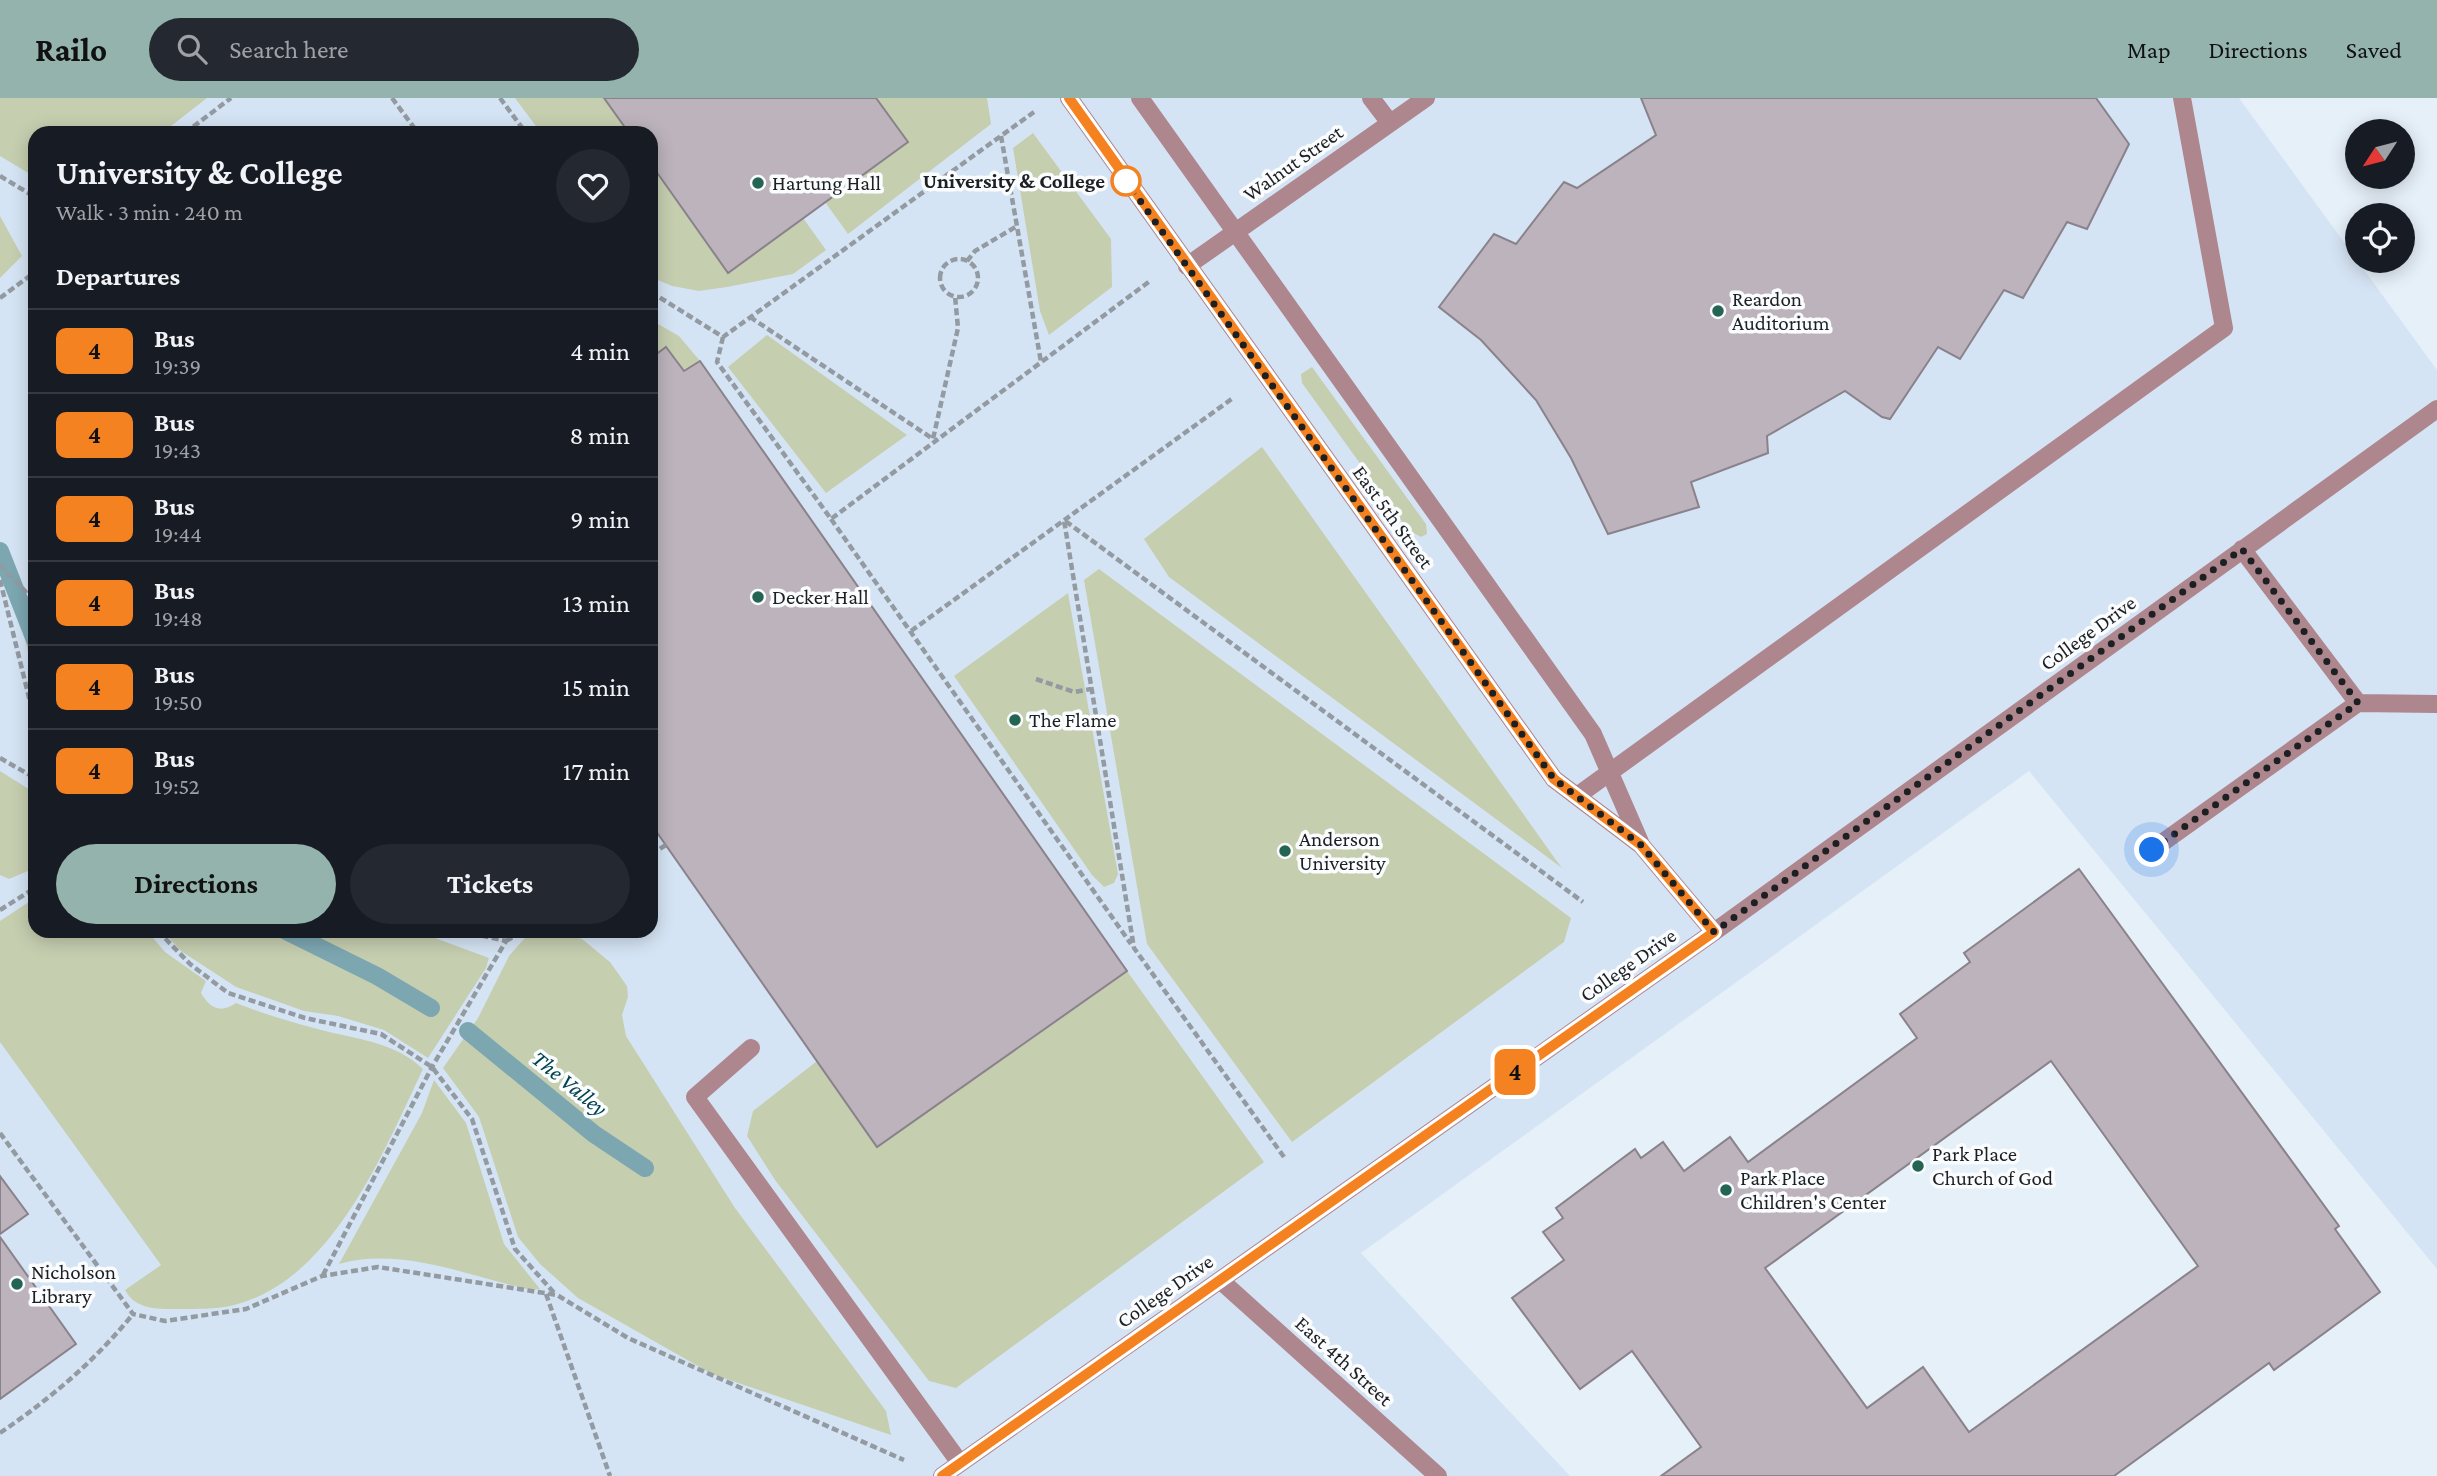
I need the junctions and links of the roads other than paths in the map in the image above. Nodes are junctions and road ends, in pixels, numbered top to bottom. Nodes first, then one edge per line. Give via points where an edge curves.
1 (1069, 98) edge
2 (1140, 98) edge
3 (1371, 98) edge
4 (1426, 98) edge
5 (2182, 98) edge
6 (1390, 122) junction
7 (1236, 232) junction
8 (1187, 266) junction
9 (2437, 409) edge
10 (2242, 549) junction
11 (2358, 703) junction
12 (2437, 704) edge
13 (1609, 771) junction
14 (1577, 796) junction
15 (1641, 845) junction
16 (2152, 850) dead end
17 (1714, 932) junction
18 (751, 1048) dead end
19 (1220, 1280) junction
20 (960, 1463) junction
21 (942, 1476) edge
22 (1438, 1476) edge

1 - 8 street, East 5th Street
2 - 7 street
3 - 6 street
4 - 6 street, Walnut Street
5 - 13 street via 2224,328
6 - 7 street, Walnut Street
7 - 8 street, Walnut Street
7 - 13 street via 1593,734
8 - 14 street, East 5th Street via 1554,779
9 - 10 street, College Drive
10 - 11 street
10 - 17 street, College Drive
11 - 12 street
11 - 16 street
13 - 14 street
13 - 15 street
14 - 15 street, East 5th Street
15 - 17 street, East 5th Street
17 - 19 street, College Drive
18 - 20 street via 695,1097
19 - 20 street, College Drive
19 - 22 street, East 4th Street
20 - 21 street, College Drive

